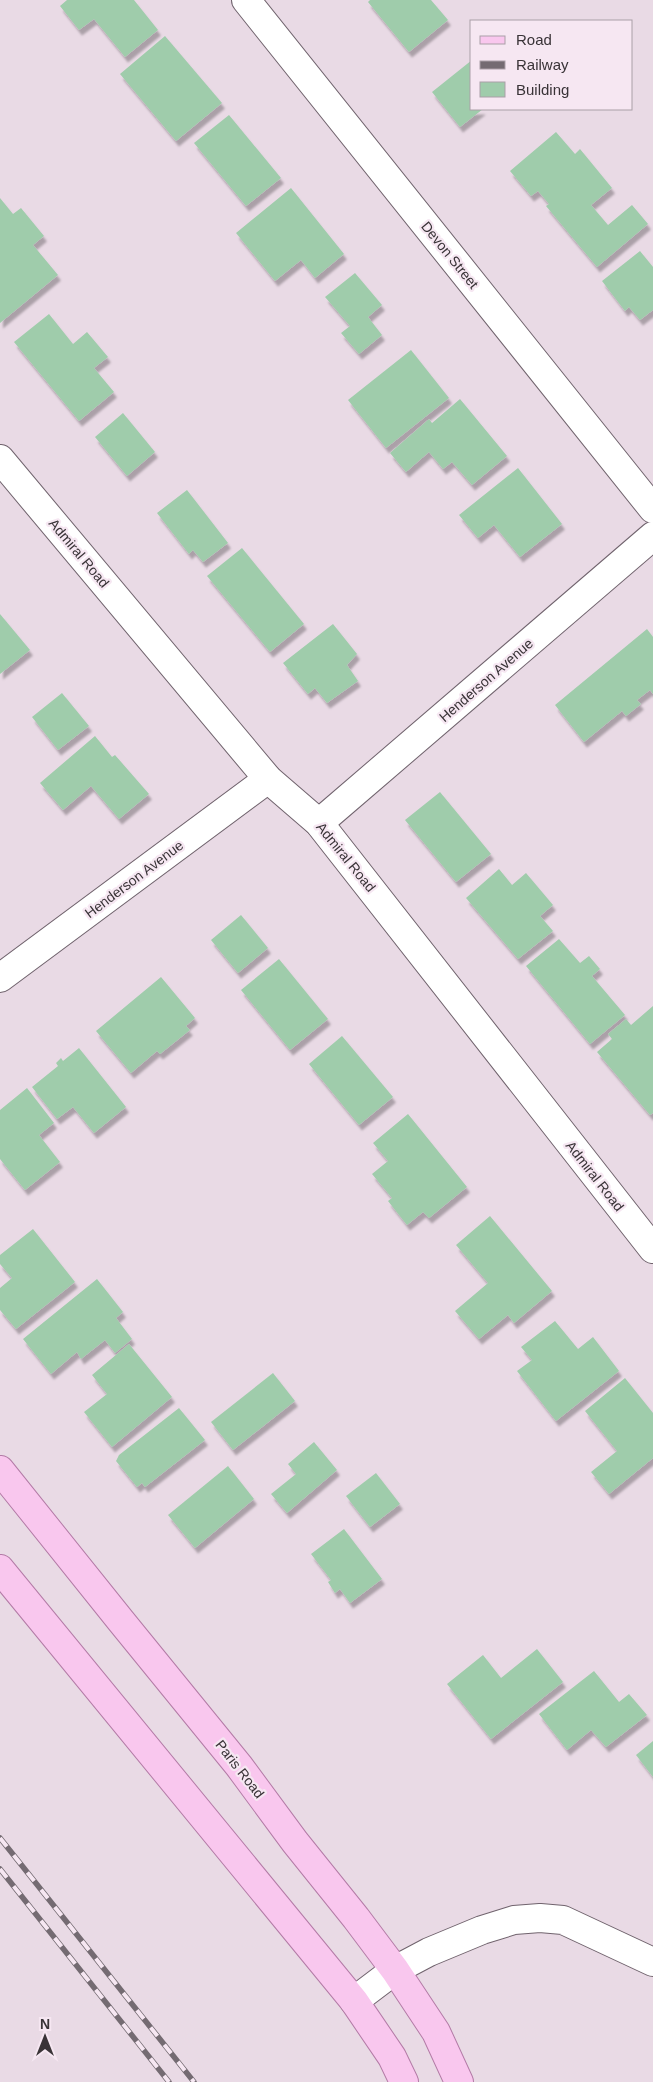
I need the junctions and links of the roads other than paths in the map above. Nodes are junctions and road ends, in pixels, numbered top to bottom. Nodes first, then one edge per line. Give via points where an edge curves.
1 (246, 0) edge
2 (0, 459) edge
3 (653, 509) edge
4 (653, 536) edge
5 (268, 779) junction
6 (319, 823) junction
7 (0, 978) edge
8 (653, 1250) edge
9 (0, 1470) edge
10 (0, 1569) edge
11 (653, 1962) edge
12 (395, 1970) junction
13 (354, 2001) junction
14 (404, 2082) edge
15 (459, 2082) edge

1 - 3 street, Devon Street
2 - 5 street, Admiral Road
4 - 6 street, Henderson Avenue
5 - 6 street, Admiral Road
5 - 7 street, Henderson Avenue
6 - 8 street, Admiral Road
9 - 12 main road, Paris Road via 239,1766
10 - 13 main road
11 - 12 street via 563,1920 540,1918 514,1920 482,1930
12 - 13 street
12 - 15 main road, Paris Road via 436,2032
13 - 14 main road via 392,2057

